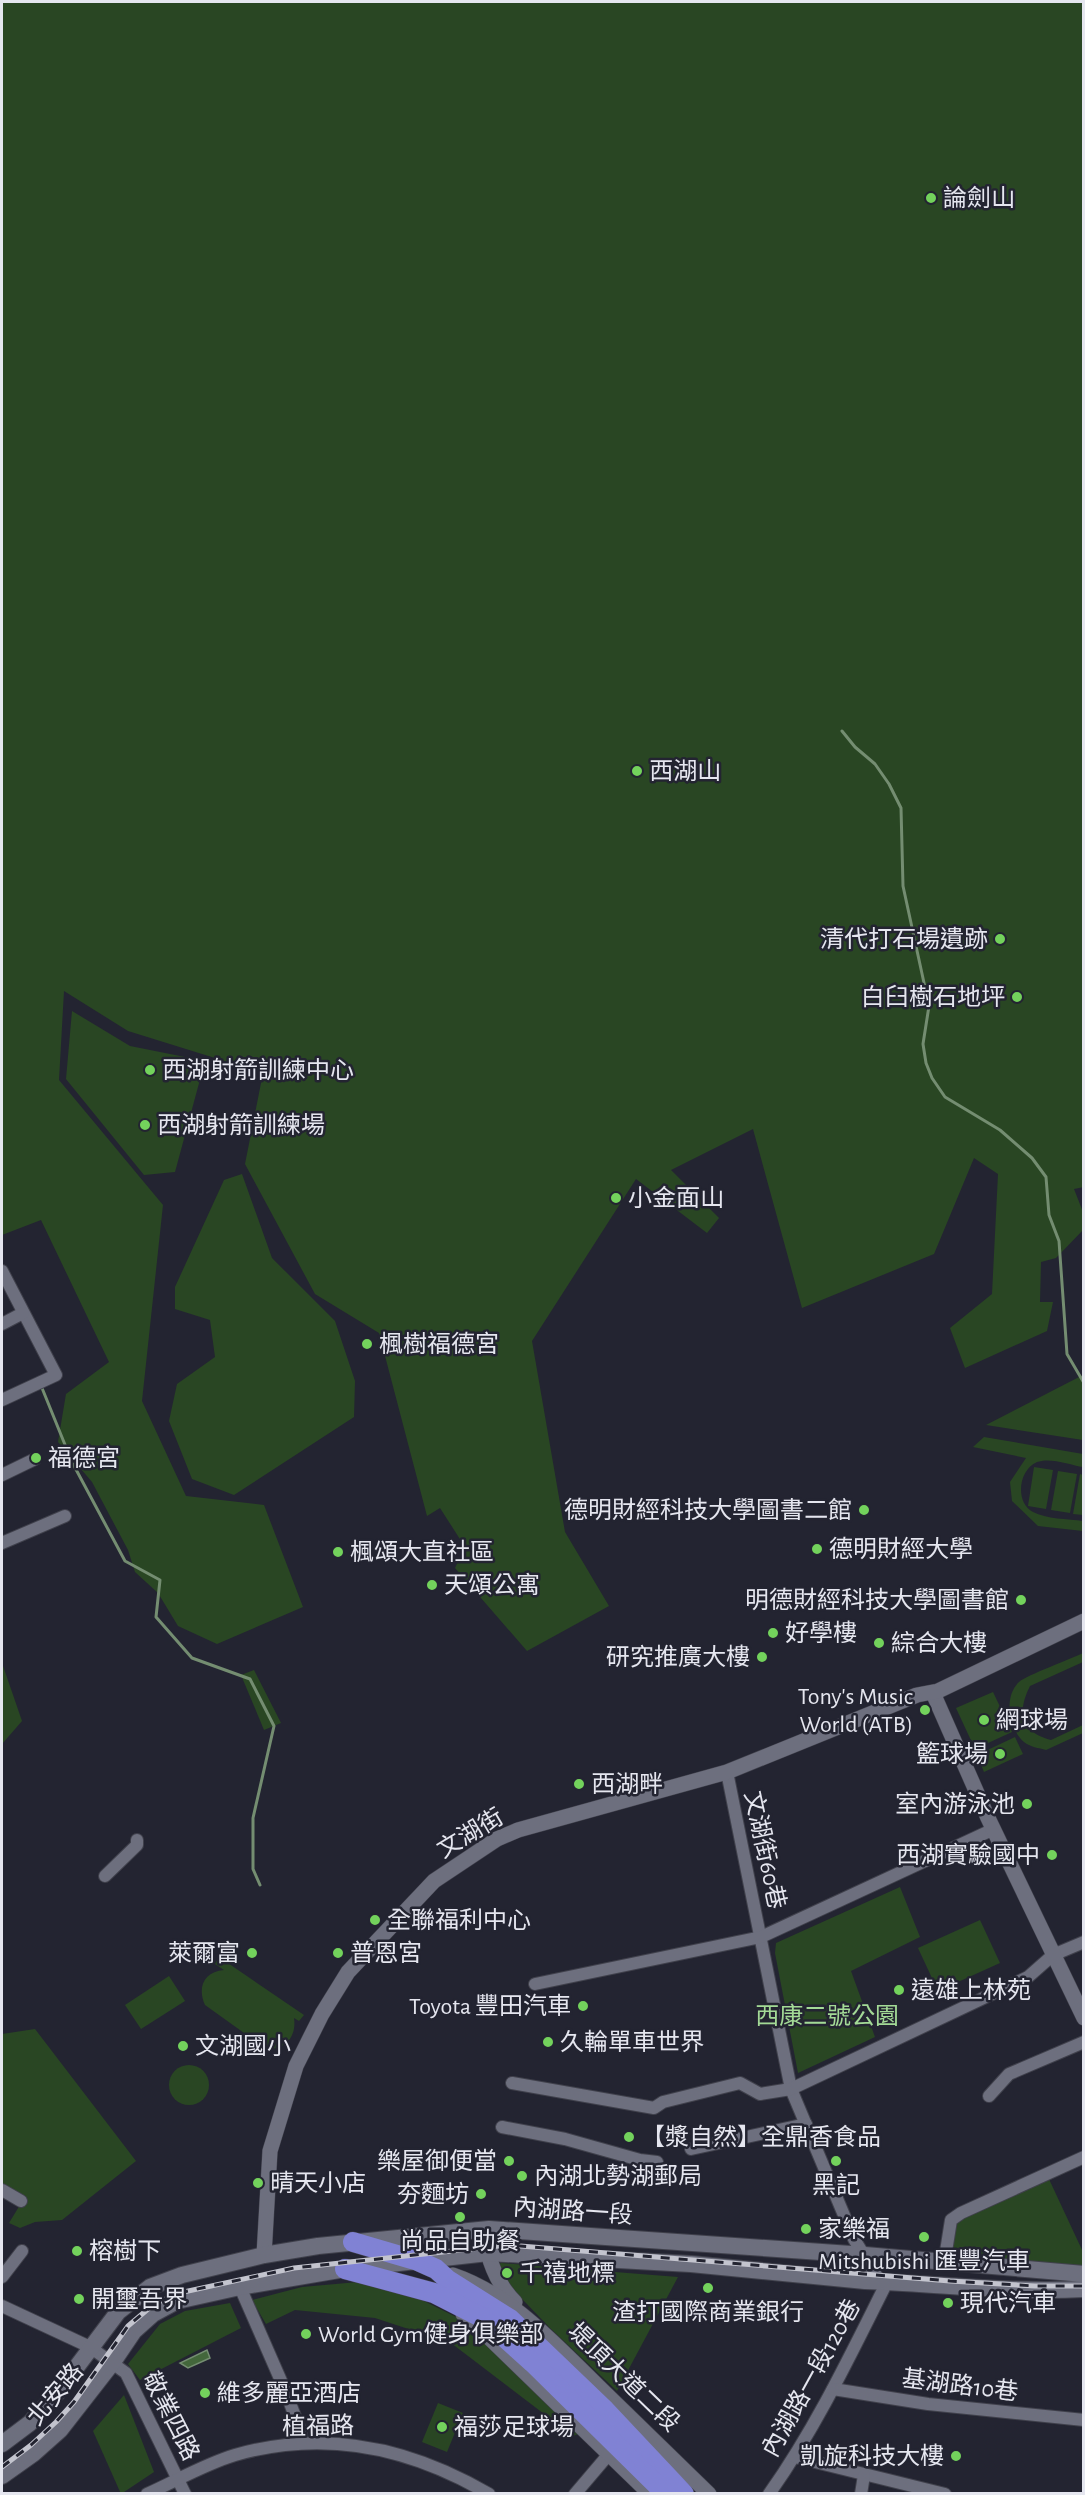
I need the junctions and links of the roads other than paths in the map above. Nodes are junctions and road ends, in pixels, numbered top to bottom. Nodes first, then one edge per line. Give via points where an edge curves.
1 (2, 1271) edge
2 (23, 1313) junction
3 (2, 1324) edge
4 (2, 1400) edge
5 (35, 1459) dead end
6 (2, 1475) edge
7 (65, 1516) dead end
8 (2, 1543) edge
9 (1083, 1621) edge
10 (933, 1693) junction
11 (727, 1772) junction
12 (994, 1829) junction
13 (137, 1840) dead end
14 (105, 1876) dead end
15 (761, 1937) junction
16 (1083, 1942) edge
17 (1053, 1955) junction
18 (535, 1984) dead end
19 (1083, 2018) edge
20 (1083, 2042) edge
21 (512, 2083) dead end
22 (791, 2089) junction
23 (989, 2096) dead end
24 (806, 2124) junction
25 (502, 2127) dead end
26 (691, 2149) dead end
27 (1083, 2157) edge
28 (657, 2162) dead end
29 (2, 2190) edge
30 (21, 2201) dead end
31 (352, 2242) junction
32 (22, 2251) dead end
33 (488, 2253) junction
34 (264, 2255) junction
35 (865, 2255) junction
36 (418, 2261) junction
37 (944, 2264) junction
38 (345, 2269) junction
39 (436, 2269) junction
40 (4, 2270) edge
41 (1083, 2274) edge
42 (881, 2281) junction
43 (240, 2287) junction
44 (1083, 2289) edge
45 (434, 2293) junction
46 (2, 2306) edge
47 (90, 2347) junction
48 (558, 2348) junction
49 (113, 2362) junction
50 (833, 2389) junction
51 (1083, 2420) edge
52 (302, 2443) junction
53 (2, 2444) edge
54 (609, 2454) junction
55 (795, 2457) junction
56 (864, 2475) junction
57 (2, 2476) edge
58 (179, 2479) junction
59 (147, 2493) edge
60 (185, 2493) edge
61 (489, 2493) edge
62 (575, 2493) edge
63 (650, 2493) edge
64 (666, 2493) edge
65 (684, 2493) edge
66 (709, 2493) edge
67 (769, 2493) edge
68 (861, 2493) edge
69 (945, 2493) edge

1 - 2 street
2 - 3 street
2 - 4 street via 56,1375
5 - 6 street
7 - 8 street
9 - 10 street, 文湖街
10 - 11 street, 文湖街 via 917,1695
10 - 12 street
11 - 15 street, 文湖街60巷
11 - 34 street, 文湖街 via 518,1830 497,1839 434,1881 348,1972 296,2066 270,2151
12 - 15 street
12 - 17 street
13 - 14 street via 137,1845
15 - 18 street
15 - 22 street, 文湖街60巷
16 - 17 street
17 - 19 street
17 - 22 street via 1028,1977
20 - 23 street via 1009,2074
21 - 22 street via 654,2108 663,2102 740,2083 760,2094
22 - 24 street, 文湖街60巷
24 - 26 street
24 - 35 street, 文湖街60巷 via 854,2239
25 - 28 street
27 - 37 street via 951,2220
29 - 30 street
31 - 34 main road, 內湖路一段
31 - 35 main road, 內湖路一段 via 489,2229
31 - 36 highway, 堤頂大道二段
32 - 40 street
33 - 36 main road, 內湖路一段
33 - 42 main road, 內湖路一段 via 691,2264
33 - 48 street via 504,2290
34 - 47 main road, 內湖路一段 via 150,2287 118,2312
35 - 37 main road, 內湖路一段
35 - 42 street, 文湖街60巷
36 - 38 main road, 內湖路一段
36 - 39 highway, 堤頂大道二段
37 - 41 main road, 內湖路一段
38 - 43 main road, 內湖路一段
38 - 45 highway
39 - 48 street, 堤頂大道二段 via 463,2278 507,2304
39 - 65 highway, 堤頂大道二段 via 510,2319 606,2410
42 - 44 main road, 內湖路一段 via 1042,2291
42 - 50 street, 內湖路一段120巷 via 884,2288
43 - 49 main road, 內湖路一段 via 177,2301 153,2314 134,2331
43 - 52 street via 289,2400
45 - 54 street via 473,2322
45 - 64 highway via 483,2318
46 - 47 street, 敬業四路
47 - 49 street, 敬業四路
47 - 53 main road, 北安路 via 30,2423
48 - 66 street, 堤頂大道二段
49 - 57 main road, 北安路 via 60,2430
49 - 58 street, 敬業四路 via 126,2373
50 - 51 street, 基湖路10巷 via 928,2404
50 - 55 street, 內湖路一段120巷
52 - 58 street, 植福路 via 235,2456
52 - 61 street, 植福路 via 357,2444 403,2454
54 - 62 street
54 - 63 street
55 - 56 street
55 - 67 street, 內湖路一段120巷
56 - 68 street
56 - 69 street
58 - 59 street, 植福路
58 - 60 street, 敬業四路

